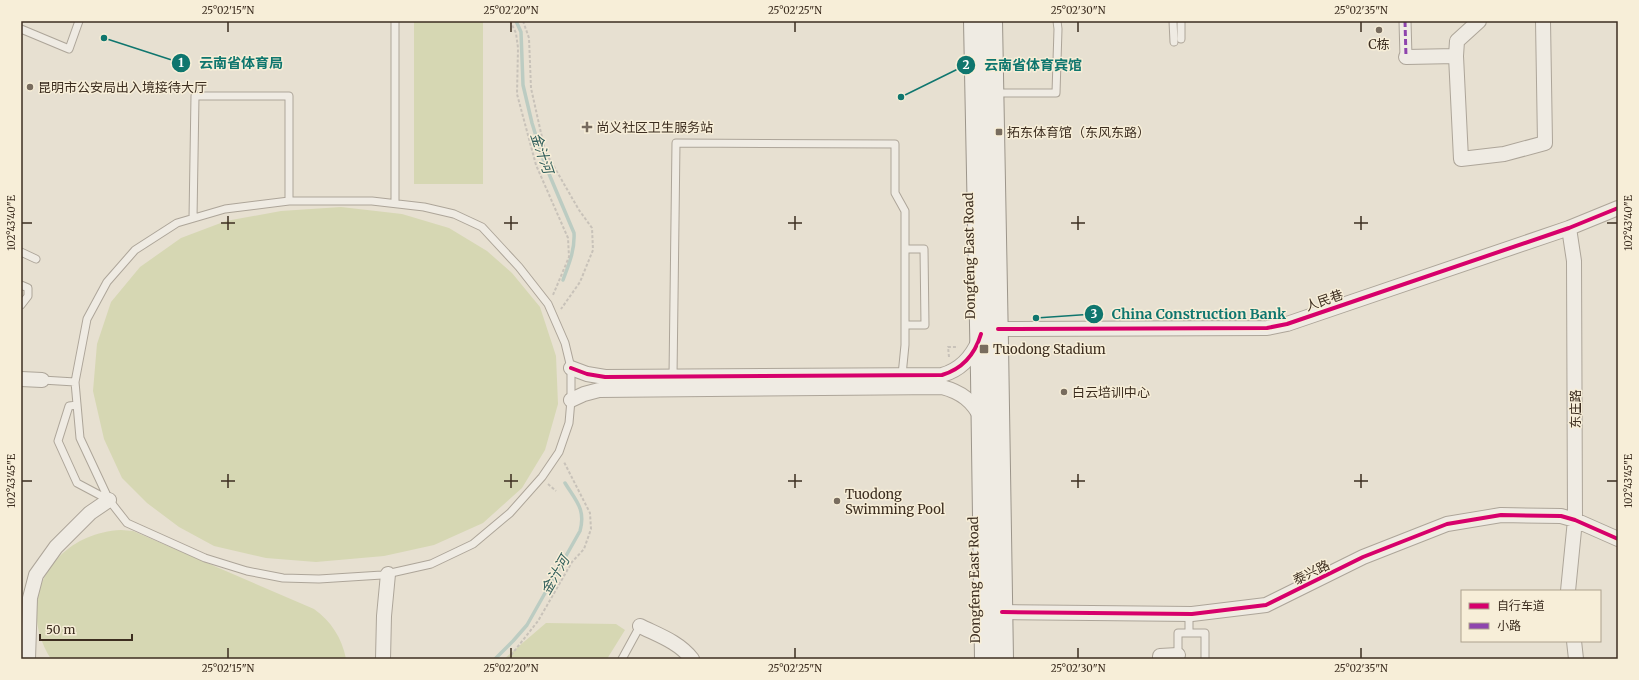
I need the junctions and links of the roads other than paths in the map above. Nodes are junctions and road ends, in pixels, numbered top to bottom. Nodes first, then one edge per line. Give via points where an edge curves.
1 (79, 21) edge
2 (394, 21) edge
3 (974, 21) edge
4 (992, 21) edge
5 (1056, 21) edge
6 (1173, 21) edge
7 (1181, 21) edge
8 (1405, 21) edge
9 (1479, 21) edge
10 (1543, 21) edge
11 (21, 29) edge
12 (1456, 56) junction
13 (1406, 57) joint
14 (993, 93) junction
15 (289, 201) junction
16 (395, 203) junction
17 (1618, 208) edge
18 (193, 218) junction
19 (1569, 228) junction
20 (905, 249) junction
21 (21, 252) edge
22 (36, 259) dead end
23 (21, 285) edge
24 (21, 305) edge
25 (989, 323) junction
26 (905, 325) junction
27 (571, 368) junction
28 (902, 375) junction
29 (673, 376) junction
30 (21, 379) edge
31 (42, 380) joint
32 (74, 382) junction
33 (571, 400) junction
34 (77, 405) junction
35 (982, 419) junction
36 (109, 500) junction
37 (1575, 520) junction
38 (1618, 539) edge
39 (388, 574) junction
40 (1568, 590) edge
41 (1002, 612) junction
42 (1189, 614) junction
43 (640, 626) joint
44 (1189, 632) junction
45 (1574, 642) edge
46 (1178, 657) edge
47 (28, 659) edge
48 (383, 659) edge
49 (622, 659) edge
50 (692, 659) edge
51 (985, 659) edge
52 (1002, 659) edge
53 (1160, 659) edge
54 (1205, 659) edge
55 (1576, 659) edge

1 - 11 lane via 69,49
2 - 16 lane
3 - 25 main road, Dongfeng East Road
4 - 14 main road, Dongfeng East Road
5 - 14 lane via 1056,93
6 - 7 lane via 1178,40
8 - 13 street
9 - 12 street via 1457,41
10 - 12 street via 1546,143 1504,154 1461,159
12 - 13 street
14 - 25 main road, Dongfeng East Road
15 - 16 lane
15 - 18 lane via 225,209
15 - 18 lane via 289,96 195,96
16 - 27 lane via 454,214 482,227 519,267 548,304 565,342
17 - 19 street, 人民巷
18 - 32 lane via 177,222 135,250 107,282 87,320
19 - 25 street, 人民巷 via 1287,324 1266,328
19 - 37 street, 东庄路 via 1574,261
20 - 26 lane
20 - 26 lane via 924,249 924,325
20 - 29 lane via 905,211 895,193 895,144 676,143
21 - 22 lane
23 - 24 lane via 28,288 28,296
25 - 28 street via 971,355 951,372 942,375
25 - 35 main road, Dongfeng East Road
25 - 41 main road, Dongfeng East Road
26 - 28 lane
27 - 29 street via 605,377
27 - 33 lane
28 - 29 street
30 - 31 street
31 - 32 lane
32 - 34 lane
33 - 35 street via 599,390 942,387 966,397
33 - 39 lane via 570,423 559,452 542,477 510,513 473,544 431,564
34 - 36 lane via 80,438
34 - 36 lane via 69,406 58,441 77,483
35 - 51 main road, Dongfeng East Road
36 - 39 lane via 127,524 205,558 247,571 283,578 319,579
36 - 47 street via 90,512 56,547 36,575 30,598
37 - 38 street, 泰兴路
37 - 40 street, 东庄路
37 - 42 street, 泰兴路 via 1561,516 1501,515 1447,524 1363,557 1266,605
39 - 48 street
41 - 42 street, 泰兴路
41 - 52 main road, Dongfeng East Road
42 - 44 lane
43 - 49 lane
43 - 50 street via 673,642
44 - 46 lane via 1178,632
44 - 54 lane via 1205,632
45 - 55 street
46 - 53 street via 1160,656

